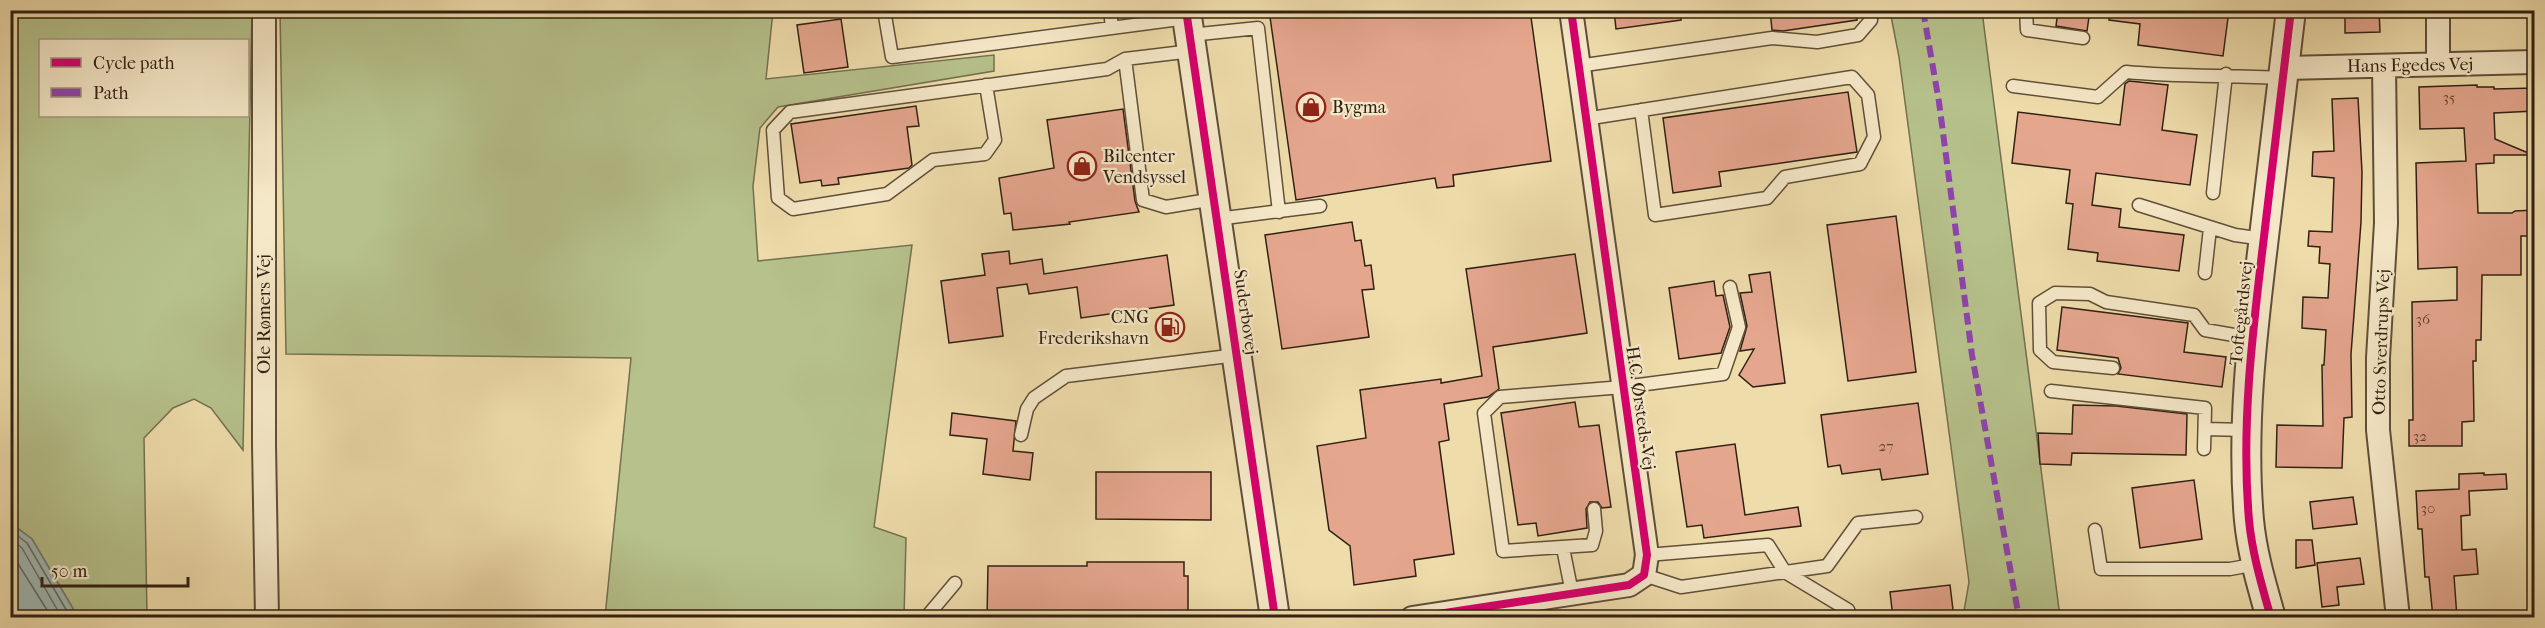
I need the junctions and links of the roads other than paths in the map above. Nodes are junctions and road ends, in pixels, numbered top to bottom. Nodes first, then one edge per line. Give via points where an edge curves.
1 (264, 10) edge
2 (884, 10) edge
3 (1110, 10) edge
4 (1571, 10) edge
5 (1872, 10) edge
6 (2026, 10) edge
7 (2291, 10) edge
8 (2438, 10) edge
9 (1112, 28) junction
10 (1189, 29) edge
11 (2083, 38) dead end
12 (1125, 59) junction
13 (2535, 62) edge
14 (2438, 64) junction
15 (1578, 66) junction
16 (2384, 66) junction
17 (2284, 73) junction
18 (2226, 74) junction
19 (986, 85) junction
20 (2013, 86) dead end
21 (1641, 110) junction
22 (1586, 120) junction
23 (2213, 193) dead end
24 (1320, 206) dead end
25 (2139, 206) dead end
26 (1215, 209) junction
27 (1279, 212) junction
28 (2210, 228) junction
29 (2264, 239) junction
30 (2205, 273) dead end
31 (1730, 287) dead end
32 (2251, 338) junction
33 (1237, 355) junction
34 (2112, 368) dead end
35 (1623, 387) junction
36 (2051, 391) dead end
37 (2205, 429) junction
38 (2246, 430) junction
39 (1021, 435) dead end
40 (2204, 449) dead end
41 (1594, 509) dead end
42 (1916, 517) dead end
43 (2095, 530) dead end
44 (1563, 548) junction
45 (2257, 564) junction
46 (1646, 565) junction
47 (1785, 572) junction
48 (954, 583) dead end
49 (1572, 593) junction
50 (1504, 611) edge
51 (1420, 617) edge
52 (267, 618) edge
53 (929, 618) edge
54 (1275, 618) edge
55 (1852, 618) edge
56 (2271, 618) edge
57 (2398, 618) edge

1 - 52 street, Ole Rømers Vej
2 - 9 lane via 892,57
3 - 9 lane
4 - 15 street, H.C. Ørsteds Vej
5 - 15 lane via 1871,21 1858,35 1817,42 1772,38
6 - 11 lane via 2027,30
7 - 17 street, Toftegårdsvej
8 - 14 street
9 - 10 lane
10 - 12 lane
10 - 26 street, Suderbovej
10 - 27 lane via 1258,28
12 - 19 lane via 1107,69
12 - 26 lane via 1143,200 1166,207
13 - 14 street, Hans Egedes Vej
14 - 16 street, Hans Egedes Vej
15 - 22 street, H.C. Ørsteds Vej
16 - 17 street, Hans Egedes Vej
16 - 57 street, Otto Sverdrups Vej via 2386,223 2378,430
17 - 18 lane
17 - 29 street, Toftegårdsvej
18 - 20 lane via 2171,76 2126,72 2098,97
18 - 23 lane
19 - 19 lane via 789,112 773,130 778,198 793,209 887,194 933,160 985,154 995,140
21 - 21 lane via 1852,77 1868,95 1874,137 1860,164 1785,177 1767,198 1655,215
21 - 22 lane
22 - 35 street, H.C. Ørsteds Vej
24 - 27 lane
25 - 28 lane
26 - 27 lane
26 - 33 street, Suderbovej
28 - 29 lane
28 - 30 lane
29 - 32 street, Toftegårdsvej
31 - 35 lane via 1739,327 1723,374
32 - 34 lane via 2205,330 2194,315 2106,302 2090,294 2055,293 2039,303 2040,350 2053,362
32 - 38 street, Toftegårdsvej
33 - 39 lane via 1066,376 1035,398 1027,409
33 - 54 street, Suderbovej
35 - 44 lane via 1500,397 1484,413 1503,551
35 - 46 street, H.C. Ørsteds Vej
36 - 37 lane via 2205,408
37 - 38 lane
37 - 40 lane
38 - 45 street, Toftegårdsvej via 2250,523
41 - 44 lane via 1596,531 1592,545
42 - 47 lane via 1858,523 1827,566
43 - 45 lane via 2102,569 2230,569
44 - 49 lane
45 - 56 street, Toftegårdsvej
46 - 47 lane via 1681,587
46 - 47 lane via 1768,545
46 - 49 street via 1629,585
47 - 55 lane via 1848,610
48 - 53 lane
49 - 50 street
50 - 51 street

